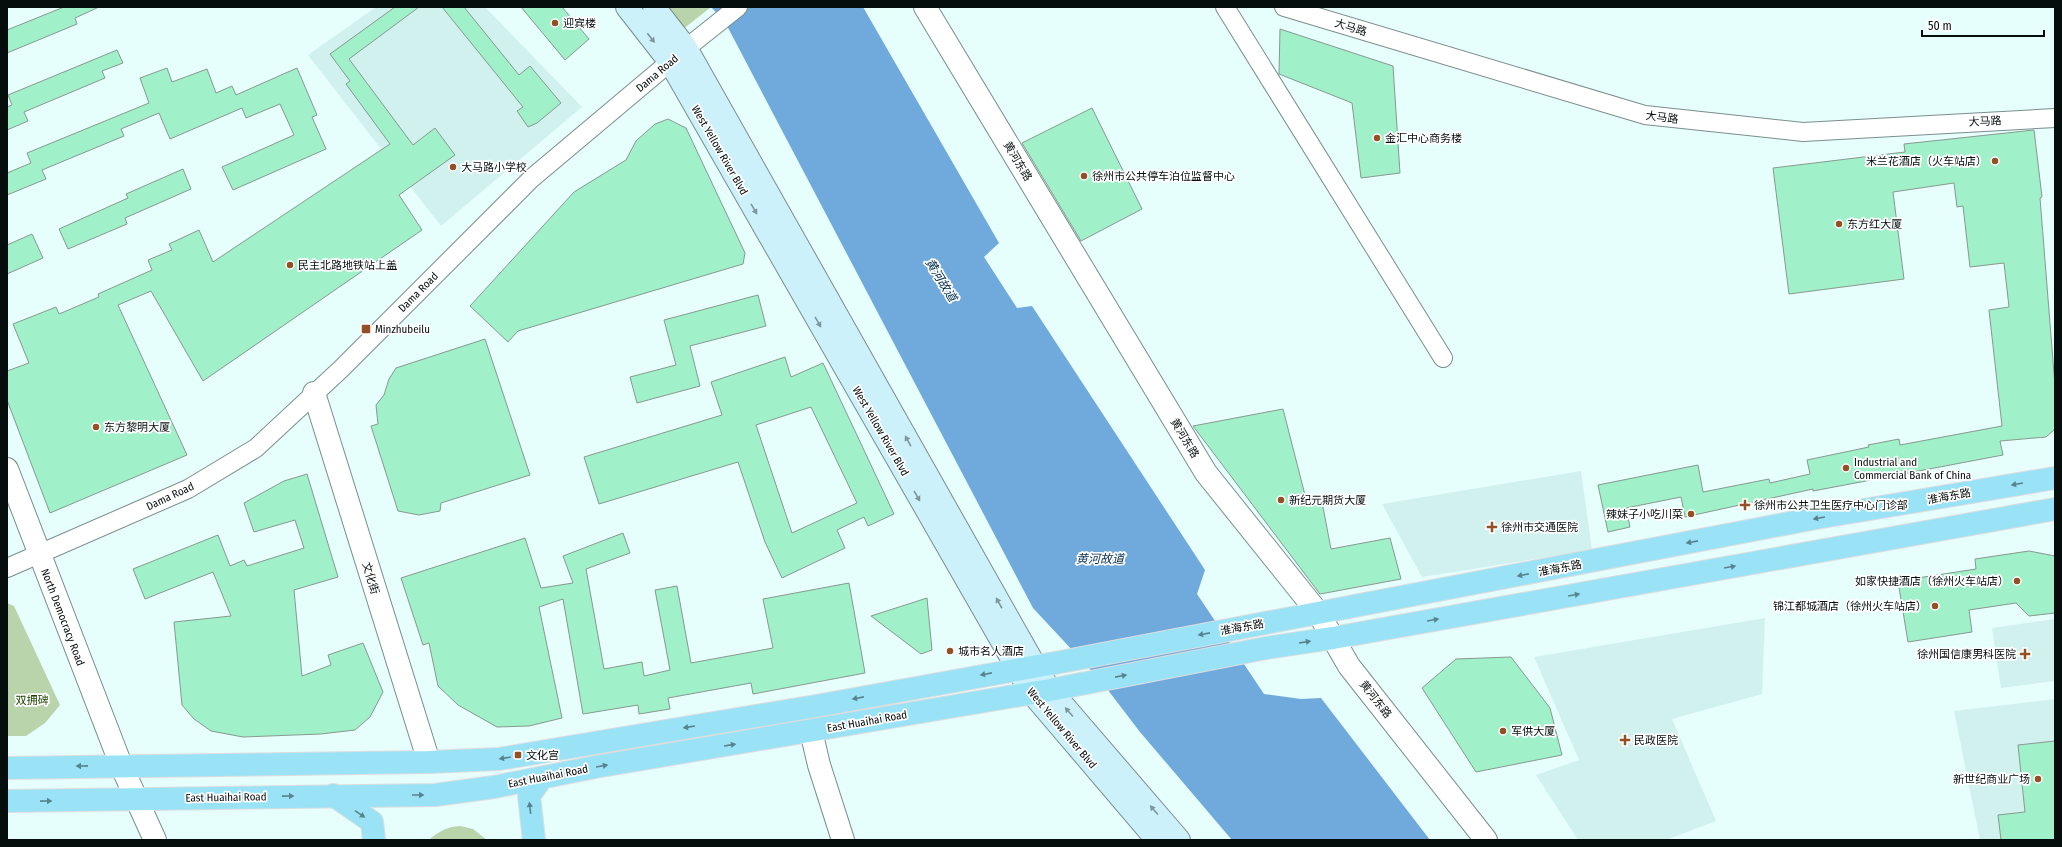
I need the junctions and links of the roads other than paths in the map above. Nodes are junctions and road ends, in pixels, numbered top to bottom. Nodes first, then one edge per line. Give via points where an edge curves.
1 (627, 7) edge
2 (654, 7) edge
3 (738, 7) edge
4 (925, 7) edge
5 (1225, 7) edge
6 (1284, 7) edge
7 (683, 51) junction
8 (2055, 118) edge
9 (1443, 358) dead end
10 (314, 393) junction
11 (7, 469) edge
12 (2055, 478) edge
13 (2055, 508) edge
14 (39, 554) junction
15 (7, 568) edge
16 (1320, 614) junction
17 (1333, 638) junction
18 (1025, 667) junction
19 (1040, 691) junction
20 (811, 731) junction
21 (428, 762) junction
22 (122, 765) junction
23 (7, 768) edge
24 (541, 779) junction
25 (333, 795) junction
26 (137, 799) junction
27 (7, 801) edge
28 (155, 840) edge
29 (374, 840) edge
30 (534, 840) edge
31 (844, 840) edge
32 (1157, 840) edge
33 (1179, 840) edge
34 (1486, 840) edge

1 -> 7 main road, West Yellow River Blvd
2 - 7 main road, West Yellow River Blvd
3 - 7 street
4 - 16 street, 黄河东路 via 1206,474
5 - 9 street
6 - 8 street, 大马路 via 1645,115 1802,132
7 - 10 street, Dama Road via 532,178
7 - 18 main road, West Yellow River Blvd
10 - 14 street, Dama Road via 256,448 188,489
10 - 21 street, 文化街
11 - 14 street, North Democracy Road
12 -> 16 main road, 淮海东路 via 1816,518
17 -> 13 main road
14 - 15 street
14 - 22 street, North Democracy Road
16 - 17 street, 黄河东路
16 -> 18 main road, 淮海东路
19 -> 17 main road, East Huaihai Road via 1266,648
17 - 34 street, 黄河东路 via 1349,666
18 - 19 main road, West Yellow River Blvd
18 -> 21 main road via 816,706 499,759
19 - 20 main road, East Huaihai Road
19 - 32 main road, West Yellow River Blvd
33 -> 19 main road, West Yellow River Blvd
24 -> 20 main road, East Huaihai Road via 602,766
20 - 31 street via 819,766
21 - 22 main road
22 -> 23 main road
22 - 26 street, North Democracy Road
25 -> 24 main road, East Huaihai Road via 435,795
30 -> 24 main road via 529,796
26 -> 25 main road, East Huaihai Road
25 -> 29 main road via 372,822
27 -> 26 main road, East Huaihai Road
26 - 28 street, North Democracy Road

